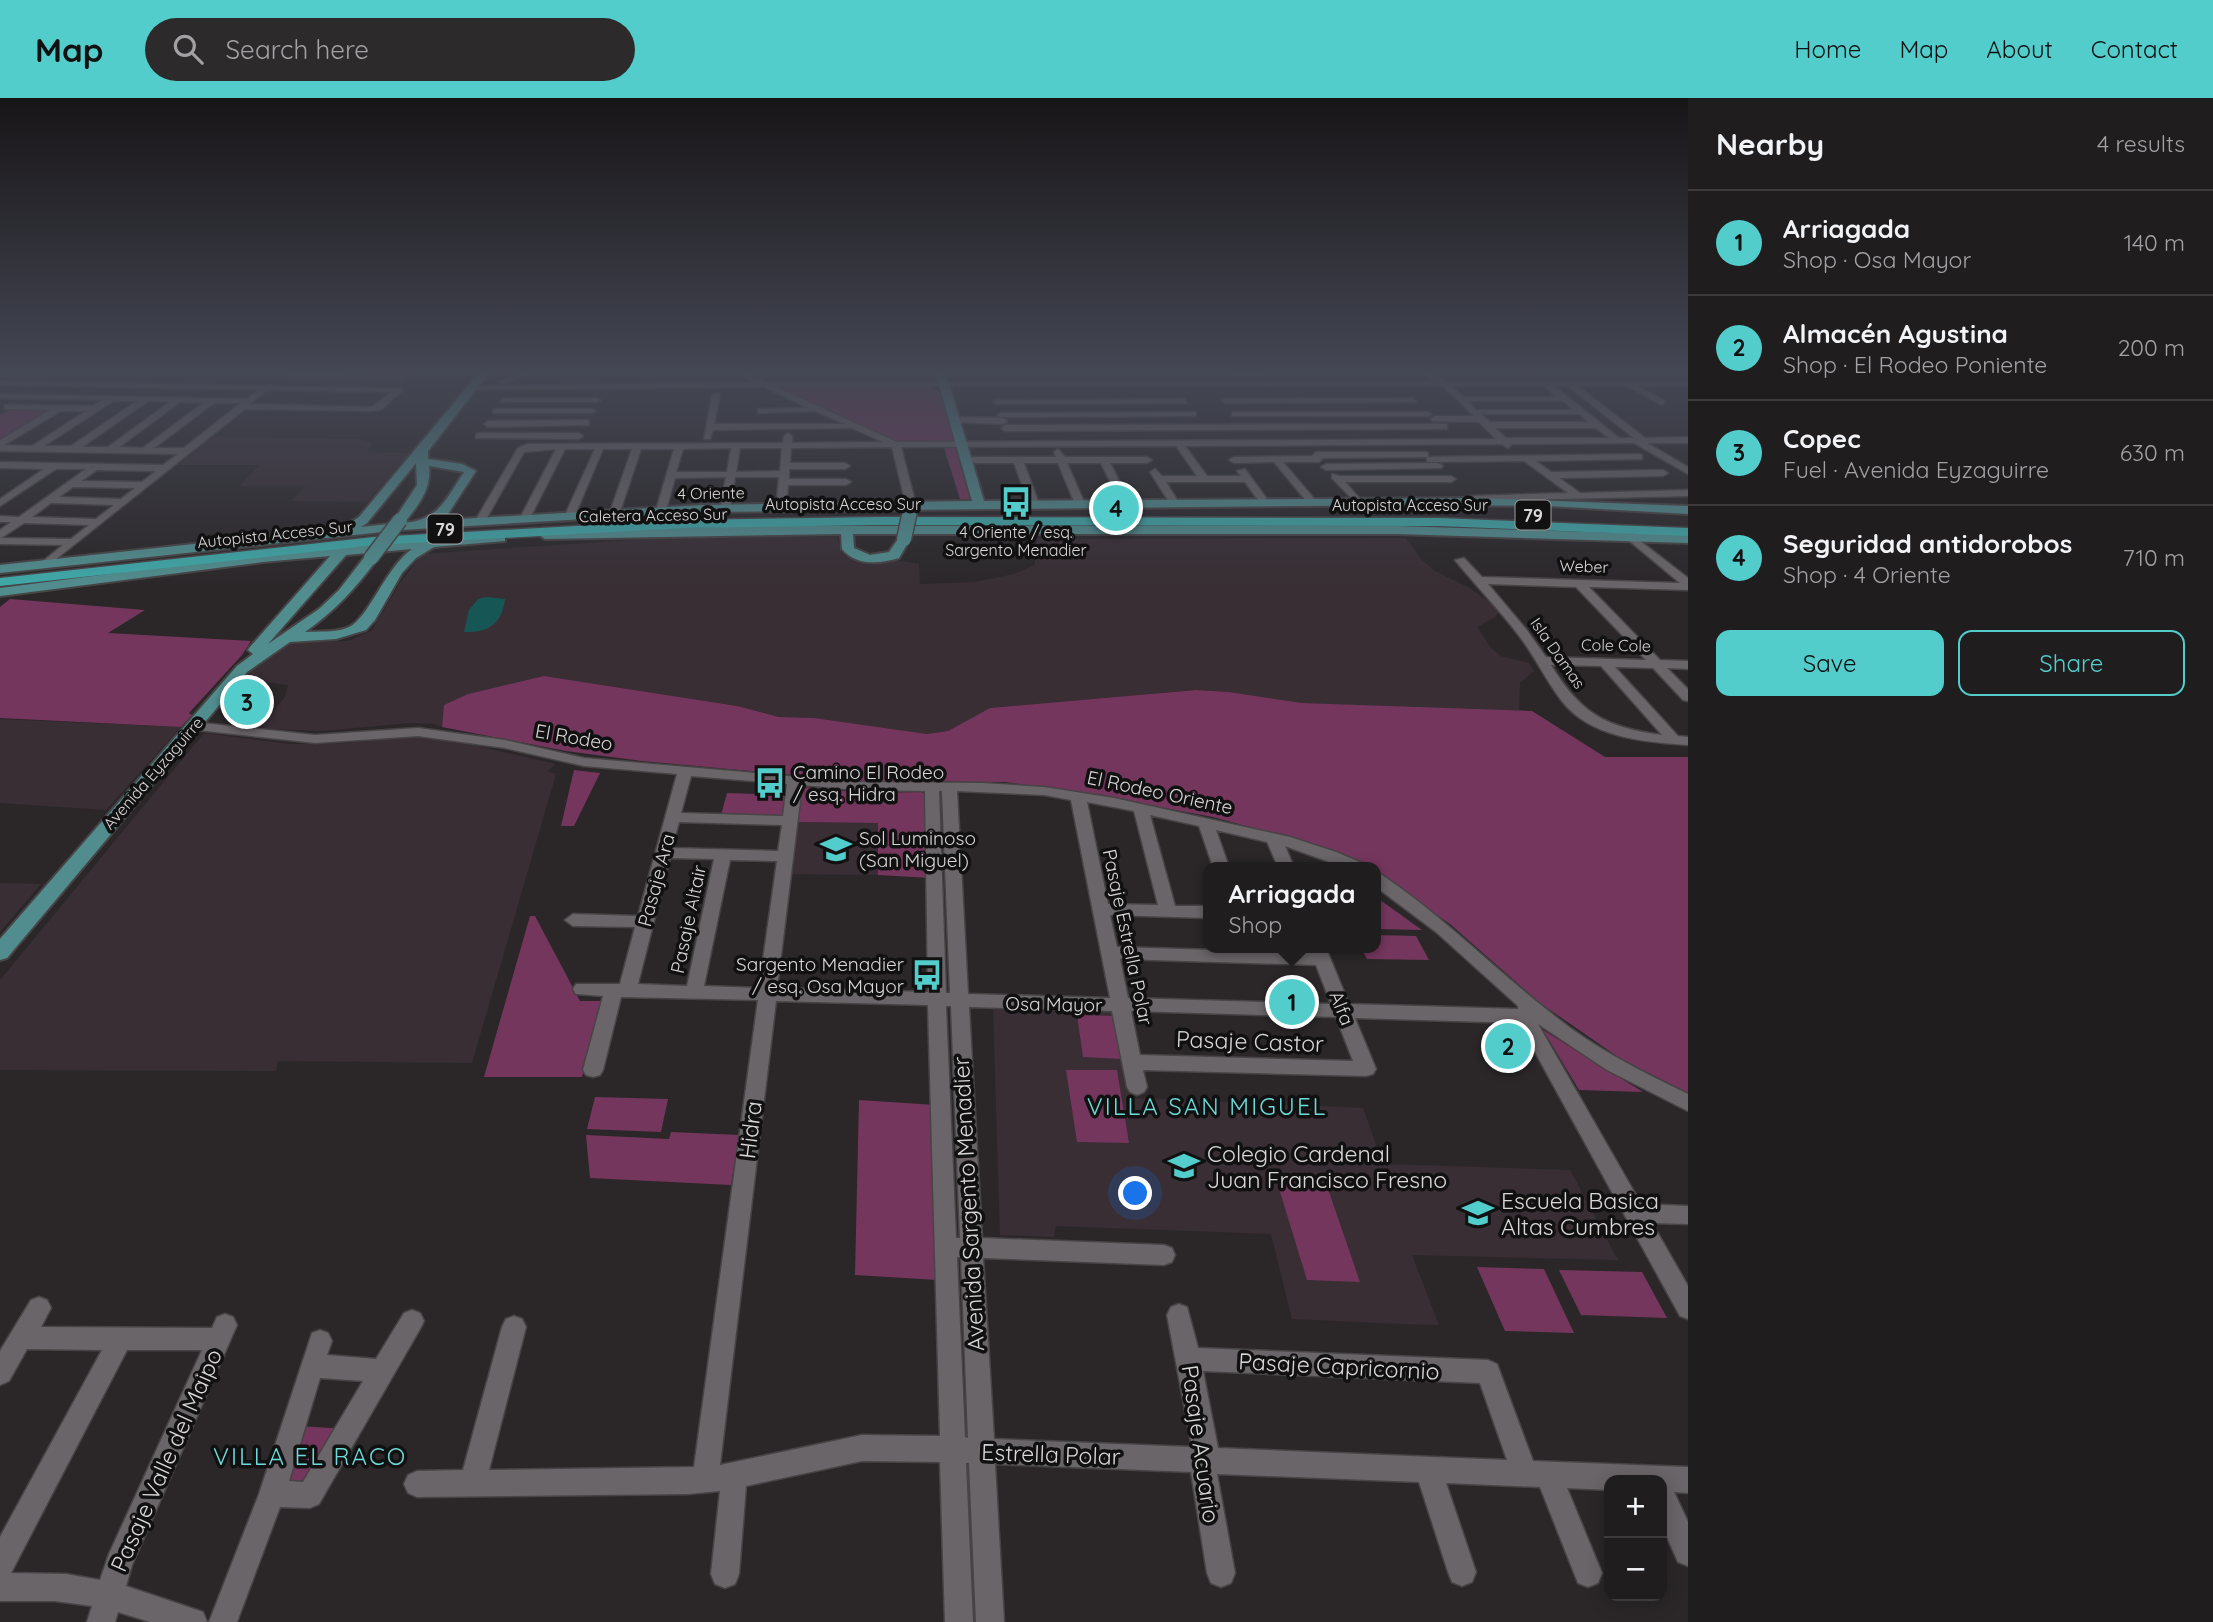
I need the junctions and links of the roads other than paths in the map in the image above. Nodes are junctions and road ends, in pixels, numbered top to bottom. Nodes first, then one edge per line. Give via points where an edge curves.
1 (40, 445) edge
2 (79, 445) edge
3 (117, 445) edge
4 (152, 445) edge
5 (193, 445) edge
6 (904, 445) edge
7 (962, 445) edge
8 (1054, 445) edge
9 (1138, 445) edge
10 (1180, 445) edge
11 (1223, 445) edge
12 (1307, 445) edge
13 (1414, 445) edge
14 (1509, 445) edge
15 (1622, 445) edge
16 (1647, 445) edge
17 (0, 446) edge
18 (425, 446) joint
19 (638, 446) junction
20 (680, 446) junction
21 (705, 446) joint
22 (736, 446) junction
23 (787, 446) junction
24 (896, 446) junction
25 (562, 447) junction
26 (574, 447) joint
27 (600, 447) junction
28 (35, 448) junction
29 (73, 449) junction
30 (110, 450) junction
31 (145, 450) junction
32 (186, 451) junction
33 (1639, 457) junction
34 (1276, 459) junction
35 (1527, 459) junction
36 (967, 460) junction
37 (1018, 460) junction
38 (1061, 460) junction
39 (1104, 460) junction
40 (1147, 460) junction
41 (1234, 460) junction
42 (1320, 460) junction
43 (1431, 460) junction
44 (421, 462) junction
45 (0, 465) edge
46 (13, 466) junction
47 (54, 466) junction
48 (827, 466) junction
49 (845, 466) dead end
50 (95, 467) junction
51 (455, 467) junction
52 (164, 468) junction
53 (1688, 471) edge
54 (0, 474) edge
55 (784, 474) junction
56 (671, 475) junction
57 (731, 475) junction
58 (1548, 475) junction
59 (424, 478) junction
60 (1451, 478) junction
61 (398, 479) junction
62 (1204, 479) junction
63 (1248, 479) junction
64 (1338, 479) junction
65 (1159, 480) junction
66 (827, 482) junction
67 (846, 482) dead end
68 (1678, 483) edge
69 (72, 484) junction
70 (144, 485) junction
71 (1576, 495) junction
72 (1474, 499) junction
73 (48, 500) junction
74 (1311, 501) junction
75 (1357, 501) junction
76 (122, 502) junction
77 (1264, 502) junction
78 (0, 503) edge
79 (1174, 503) junction
80 (979, 504) junction
81 (1034, 504) junction
82 (1080, 504) junction
83 (1126, 504) junction
84 (1589, 504) junction
85 (911, 506) junction
86 (781, 508) junction
87 (724, 509) junction
88 (661, 510) junction
89 (1688, 510) edge
90 (615, 512) junction
91 (442, 513) junction
92 (570, 515) junction
93 (526, 518) junction
94 (0, 519) edge
95 (21, 520) junction
96 (363, 520) junction
97 (480, 521) junction
98 (98, 522) junction
99 (464, 522) junction
100 (1688, 523) edge
101 (422, 525) junction
102 (378, 529) junction
103 (847, 530) junction
104 (340, 532) junction
105 (1688, 532) edge
106 (0, 535) edge
107 (1630, 536) junction
108 (1688, 539) edge
109 (0, 541) edge
110 (73, 542) junction
111 (436, 542) junction
112 (395, 545) junction
113 (343, 550) junction
114 (313, 553) junction
115 (408, 558) junction
116 (1460, 560) dead end
117 (330, 563) junction
118 (46, 564) junction
119 (0, 569) edge
120 (0, 576) edge
121 (1479, 580) junction
122 (0, 582) edge
123 (1578, 582) junction
124 (1688, 585) edge
125 (0, 592) edge
126 (288, 613) junction
127 (315, 619) junction
128 (330, 634) junction
129 (281, 640) junction
130 (1543, 661) junction
131 (1605, 663) junction
132 (1657, 664) junction
133 (1688, 665) edge
134 (246, 666) junction
135 (1688, 697) edge
136 (193, 726) junction
137 (1681, 740) edge
138 (685, 770) junction
139 (795, 780) junction
140 (941, 787) junction
141 (1077, 796) junction
142 (1141, 808) junction
143 (673, 817) junction
144 (790, 821) junction
145 (1206, 823) junction
146 (1275, 839) junction
147 (663, 853) junction
148 (723, 855) junction
149 (786, 856) junction
150 (1219, 862) edge
151 (1284, 862) edge
152 (1345, 862) edge
153 (1381, 881) edge
154 (1101, 909) junction
155 (1168, 911) junction
156 (1203, 912) edge
157 (573, 920) dead end
158 (645, 922) junction
159 (0, 953) edge
160 (1110, 953) junction
161 (1320, 953) edge
162 (582, 989) dead end
163 (621, 990) junction
164 (694, 992) junction
165 (768, 994) junction
166 (947, 1000) junction
167 (1120, 1006) junction
168 (1527, 1010) junction
169 (1343, 1011) junction
170 (1132, 1062) junction
171 (1366, 1069) joint
172 (593, 1070) dead end
173 (1137, 1087) dead end
174 (1688, 1103) edge
175 (1635, 1213) junction
176 (1688, 1215) edge
177 (946, 1247) junction
178 (971, 1248) junction
179 (1164, 1255) dead end
180 (1685, 1297) edge
181 (39, 1308) dead end
182 (1180, 1315) dead end
183 (412, 1321) dead end
184 (514, 1327) dead end
185 (21, 1338) junction
186 (120, 1339) junction
187 (320, 1340) dead end
188 (1189, 1359) junction
189 (312, 1366) junction
190 (382, 1371) junction
191 (0, 1373) edge
192 (953, 1450) junction
193 (981, 1451) junction
194 (1205, 1460) junction
195 (1428, 1469) junction
196 (1537, 1474) junction
197 (734, 1476) junction
198 (705, 1480) junction
199 (1604, 1480) edge
200 (1688, 1480) edge
201 (473, 1483) junction
202 (1667, 1483) edge
203 (417, 1484) dead end
204 (272, 1494) junction
205 (1667, 1508) edge
206 (1688, 1552) edge
207 (0, 1566) edge
208 (1462, 1572) dead end
209 (1221, 1573) dead end
210 (1588, 1573) dead end
211 (725, 1574) dead end
212 (0, 1587) edge
213 (105, 1609) edge
214 (193, 1622) edge
215 (223, 1622) edge
216 (959, 1622) edge
217 (990, 1622) edge

1 - 28 street
2 - 29 street
3 - 30 street
4 - 31 street
5 - 32 street
6 - 24 street
7 - 36 main road
8 - 38 street
9 - 40 street
10 - 62 street
11 - 41 street
12 - 42 street
13 - 43 street
14 - 35 street
15 - 33 street
16 - 53 street
17 - 28 street
18 - 44 main road
18 - 61 main road
19 - 20 street
19 - 27 street
19 - 90 street
20 - 21 street
20 - 56 street
21 - 22 street
22 - 23 street
22 - 57 street
23 - 24 street
23 - 55 street
24 - 85 street
25 - 26 street
25 - 93 street
25 - 97 street via 524,448
26 - 27 street
27 - 92 street
28 - 29 street
29 - 30 street
30 - 31 street
31 - 32 street
32 - 52 street
33 - 35 street
33 - 68 street
34 - 41 street
34 - 42 street
34 - 74 street
35 - 43 street
35 - 58 street
36 - 37 street
36 - 80 main road
37 - 38 street
37 - 81 street
38 - 39 street
38 - 82 street
39 - 40 street
39 - 83 street
40 - 65 street
41 - 63 street
42 - 43 street
42 - 43 street
42 - 64 street
43 - 60 street
44 - 51 main road
44 - 59 main road
45 - 46 street
46 - 47 street
46 - 54 street
47 - 50 street
47 - 78 street
48 - 49 street
48 - 55 street
48 - 66 street
50 - 52 street
50 - 69 street
51 - 59 main road
51 - 91 main road via 470,473
52 - 70 street
55 - 57 street
55 - 66 street
55 - 86 street
56 - 57 street
56 - 88 street
57 - 87 street
58 - 68 street
58 - 71 street
59 - 61 main road
59 - 127 main road, Avenida Eyzaguirre, bridge via 419,492 371,558
60 - 64 street
60 - 72 street
61 - 96 main road
62 - 63 street
62 - 65 street
63 - 77 street
64 - 75 street
65 - 79 street
66 - 67 street
68 - 71 street
69 - 70 street
69 - 73 street
70 - 76 street
71 - 72 street
71 - 84 street
72 - 75 main road, 4 Oriente
72 - 84 main road, 4 Oriente
73 - 76 street
73 - 95 street
74 - 75 main road, 4 Oriente
74 - 77 main road, 4 Oriente
76 - 98 street
77 - 79 main road, 4 Oriente
79 - 83 main road, 4 Oriente
80 - 81 main road, 4 Oriente
80 - 85 main road, 4 Oriente
81 - 82 main road, 4 Oriente
82 - 83 main road, 4 Oriente
84 - 89 main road
85 - 86 main road, 4 Oriente
85 - 103 main road, bridge via 904,539 890,556 862,558 848,549
86 - 87 main road, 4 Oriente
87 - 88 main road, 4 Oriente
88 - 90 main road, 4 Oriente
90 - 92 main road, 4 Oriente
91 - 99 main road
91 - 101 main road
92 - 93 main road, 4 Oriente
93 - 97 main road, 4 Oriente
94 - 95 street
95 - 98 street
95 - 106 street
96 - 102 main road
96 - 104 main road
97 - 99 main road, 4 Oriente
98 - 110 street
99 - 101 main road, 4 Oriente
100 - 120 highway, Autopista Acceso Sur / 79 via 1379,513 684,517 369,535
101 - 102 main road
102 - 104 main road
103 - 107 main road, Caletera Acceso Sur via 1396,530
103 - 111 main road, Caletera Acceso Sur via 650,532
104 - 118 main road
105 - 122 highway, Autopista Acceso Sur / 79 via 1439,522 684,524 374,541
107 - 108 main road, Caletera Acceso Sur
107 - 124 street
109 - 110 street
110 - 118 street
111 - 112 main road, Caletera Acceso Sur
111 - 115 main road
112 - 113 main road, Caletera Acceso Sur
112 - 115 main road via 405,550
113 - 114 main road, Caletera Acceso Sur
113 - 117 main road
114 - 117 main road via 327,557
114 - 125 main road, Caletera Acceso Sur
115 - 128 main road via 364,625
116 - 121 street, Isla Damas
117 - 126 main road
118 - 119 main road
121 - 123 street, Weber
121 - 130 street, Isla Damas
123 - 124 street, Weber
123 - 132 street
126 - 127 main road via 297,619
126 - 134 main road
127 - 128 main road via 319,628
127 - 129 main road, Avenida Eyzaguirre
128 - 129 main road
129 - 134 main road, Avenida Eyzaguirre
130 - 131 street, Cole Cole
130 - 137 street, Isla Damas via 1583,715 1626,732
131 - 132 street, Cole Cole
131 - 137 street
132 - 133 street, Cole Cole
132 - 135 street
134 - 136 main road, Avenida Eyzaguirre
136 - 138 street, El Rodeo via 315,739 431,733 584,762
136 - 159 main road, Avenida Eyzaguirre
138 - 139 street, El Rodeo
138 - 143 street, Pasaje Ara
139 - 140 street, El Rodeo
139 - 144 street, Hidra
140 - 141 street, El Rodeo Oriente
140 - 166 street, Avenida Sargento Menadier
141 - 142 street, El Rodeo Oriente
141 - 154 street, Pasaje Estrella Polar
142 - 145 street, El Rodeo Oriente
142 - 155 street
143 - 144 street
143 - 147 street, Pasaje Ara
144 - 149 street, Hidra
145 - 146 street, El Rodeo Oriente
145 - 150 street
146 - 151 street
146 - 152 street, El Rodeo Oriente
147 - 148 street
147 - 158 street, Pasaje Ara
148 - 149 street
148 - 164 street, Pasaje Altair
149 - 165 street, Hidra
153 - 168 street via 1414,904
154 - 155 street
154 - 160 street, Pasaje Estrella Polar
155 - 156 street
157 - 158 street
158 - 163 street, Pasaje Ara
160 - 161 street
160 - 167 street, Pasaje Estrella Polar
161 - 169 street, Alfa
162 - 163 street, Osa Mayor
163 - 164 street, Osa Mayor
163 - 172 street, Pasaje Ara
164 - 165 street, Osa Mayor
165 - 166 street, Osa Mayor
165 - 198 street, Hidra
166 - 167 street, Osa Mayor
166 - 177 street, Avenida Sargento Menadier
166 - 178 street, Avenida Sargento Menadier
167 - 169 street, Osa Mayor
167 - 170 street, Pasaje Estrella Polar
168 - 169 street, Osa Mayor
168 - 174 street via 1595,1054
168 - 175 street via 1533,1033
169 - 171 street, Alfa
170 - 171 street, Pasaje Castor
170 - 173 street, Pasaje Estrella Polar
175 - 176 street
175 - 180 street
177 - 178 street
177 - 192 street, Avenida Sargento Menadier
178 - 179 street
178 - 193 street, Avenida Sargento Menadier
181 - 185 street
182 - 188 street, Pasaje Acuario
183 - 190 street
184 - 201 street
185 - 186 street
185 - 191 street
186 - 207 street
186 - 213 street, Pasaje Valle del Maipo via 222,1332 118,1564
187 - 189 street
188 - 194 street, Pasaje Acuario
188 - 196 street, Pasaje Capricornio via 1488,1372
189 - 190 street
189 - 204 street
190 - 204 street via 310,1495
192 - 193 street, Estrella Polar
192 - 197 street, Estrella Polar via 862,1448
192 - 216 street, Avenida Sargento Menadier
193 - 194 street, Estrella Polar
193 - 217 street, Avenida Sargento Menadier
194 - 195 street, Estrella Polar
194 - 209 street, Pasaje Acuario via 1204,1479
195 - 196 street, Estrella Polar
195 - 208 street
196 - 199 street, Estrella Polar
196 - 210 street
197 - 198 street, Estrella Polar
197 - 211 street
198 - 201 street, Estrella Polar
200 - 202 street, Estrella Polar
201 - 203 street, Estrella Polar
204 - 215 street
205 - 206 street
212 - 213 street via 66,1588
213 - 214 street

